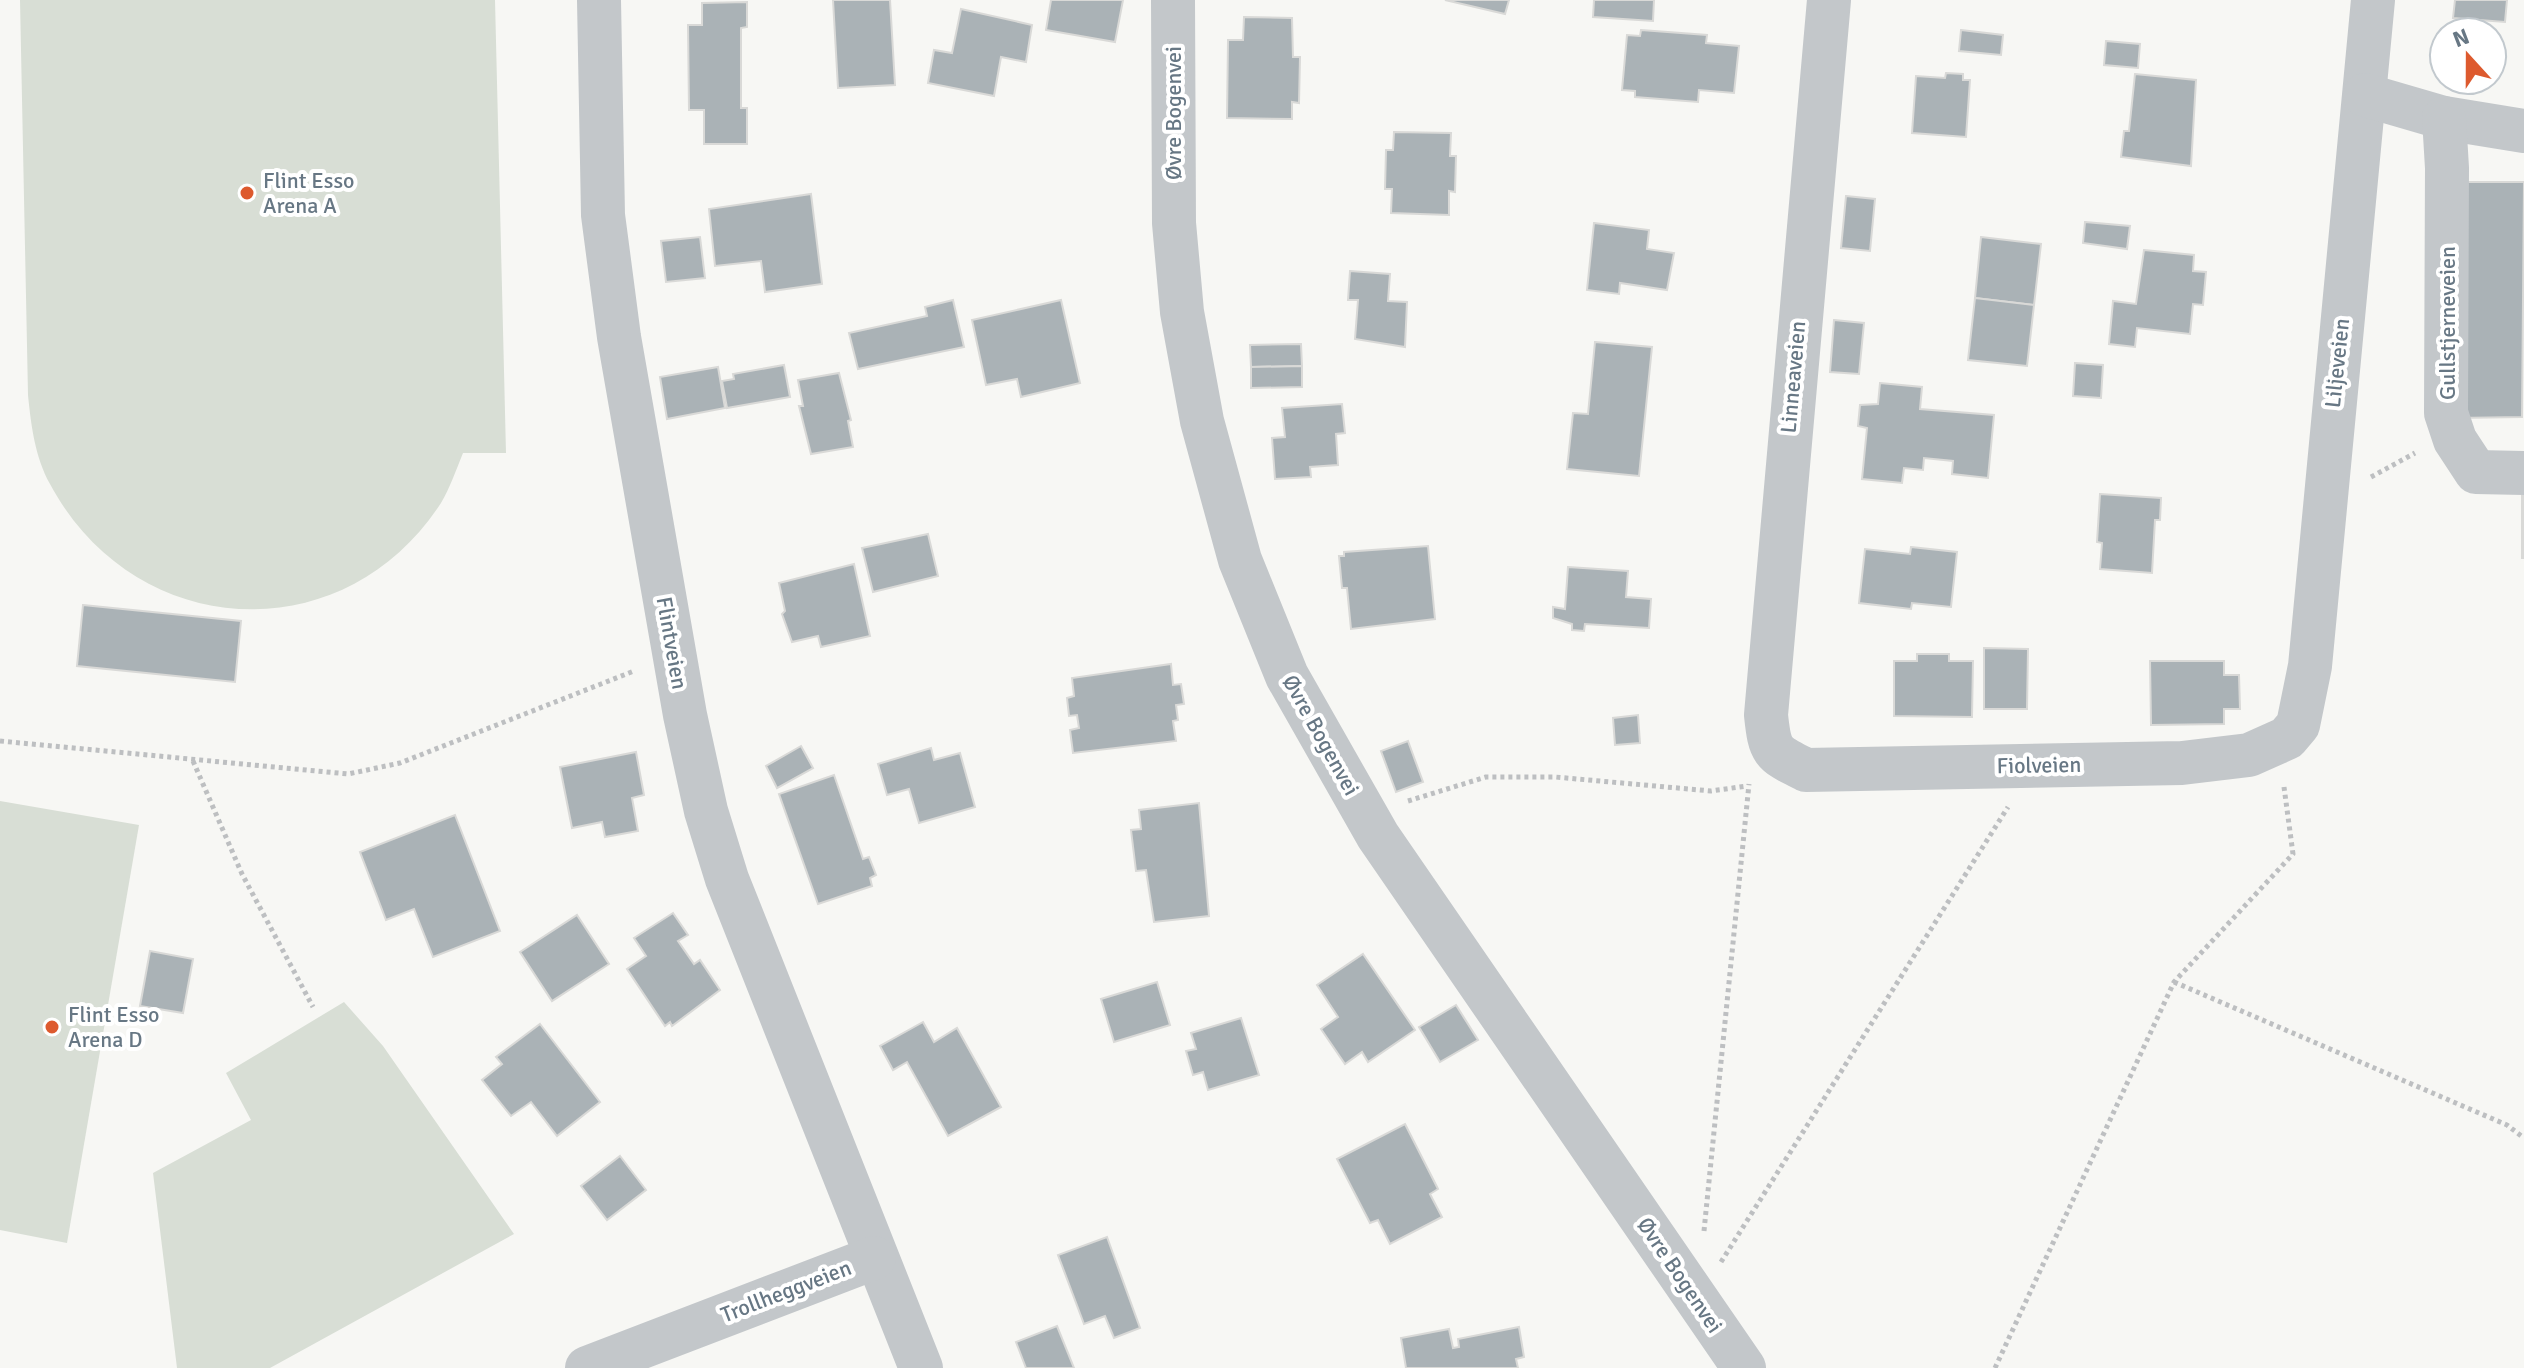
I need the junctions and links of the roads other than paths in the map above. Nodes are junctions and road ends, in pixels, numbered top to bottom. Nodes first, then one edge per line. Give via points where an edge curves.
1 (599, 0) edge
2 (1173, 0) edge
3 (1829, 0) edge
4 (2373, 0) edge
5 (2365, 95) junction
6 (2444, 118) junction
7 (2524, 131) edge
8 (2524, 473) edge
9 (2288, 734) joint
10 (1767, 766) joint
11 (874, 1258) junction
12 (1735, 1365) edge
13 (587, 1368) edge
14 (921, 1368) edge

1 - 11 street, Flintveien via 603,215 619,337 706,811 727,879
2 - 12 street, Øvre Bogenvei via 1174,223 1182,312 1202,421 1240,560 1287,676 1365,815 1697,1300
3 - 10 street, Linneaveien via 1774,594
4 - 5 street, Liljeveien
5 - 6 street
5 - 9 street, Liljeveien via 2310,666
6 - 7 street
6 - 8 street, Gullstjerneveien via 2446,413 2455,440 2476,472
9 - 10 street, Fiolveien via 2249,755 2182,763 1806,770
11 - 13 street, Trollheggveien
11 - 14 street, Trollheggveien

